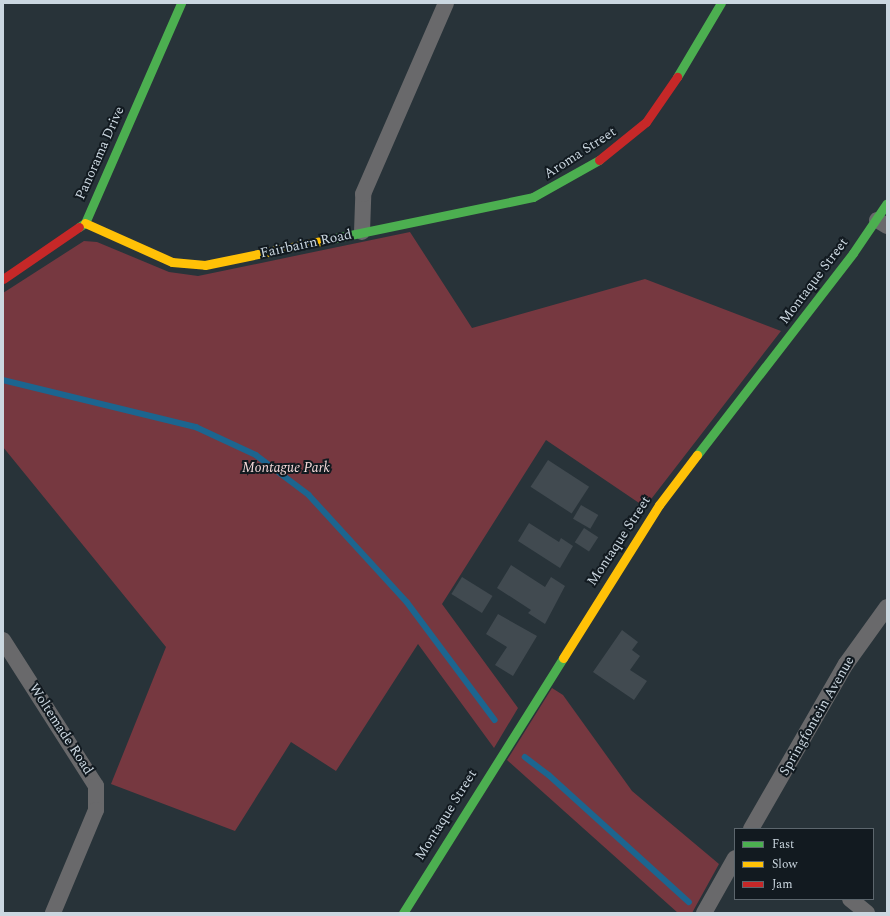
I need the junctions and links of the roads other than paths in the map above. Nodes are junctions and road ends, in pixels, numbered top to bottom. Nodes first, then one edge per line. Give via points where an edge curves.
1 (181, 3) edge
2 (446, 3) edge
3 (721, 3) edge
4 (887, 203) edge
5 (85, 223) junction
6 (882, 223) edge
7 (362, 232) junction
8 (3, 279) edge
9 (887, 607) edge
10 (3, 640) edge
11 (752, 828) edge
12 (734, 860) edge
13 (851, 900) edge
14 (53, 913) edge
15 (403, 913) edge
16 (704, 913) edge
17 (867, 913) edge

1 - 5 street, Panorama Drive
2 - 7 street, Fairbairn Road via 363,194
3 - 7 street, Aroma Street via 650,117 620,145 572,178 526,199
4 - 6 street, Montaque Street
5 - 7 street, Fairbairn Road via 160,258 195,266
5 - 8 street, Panorama Drive
6 - 15 street, Montaque Street via 659,504
9 - 11 street, Springfontein Avenue via 846,664
10 - 14 street, Woltemade Road via 96,786 96,810
12 - 16 street
13 - 17 street

